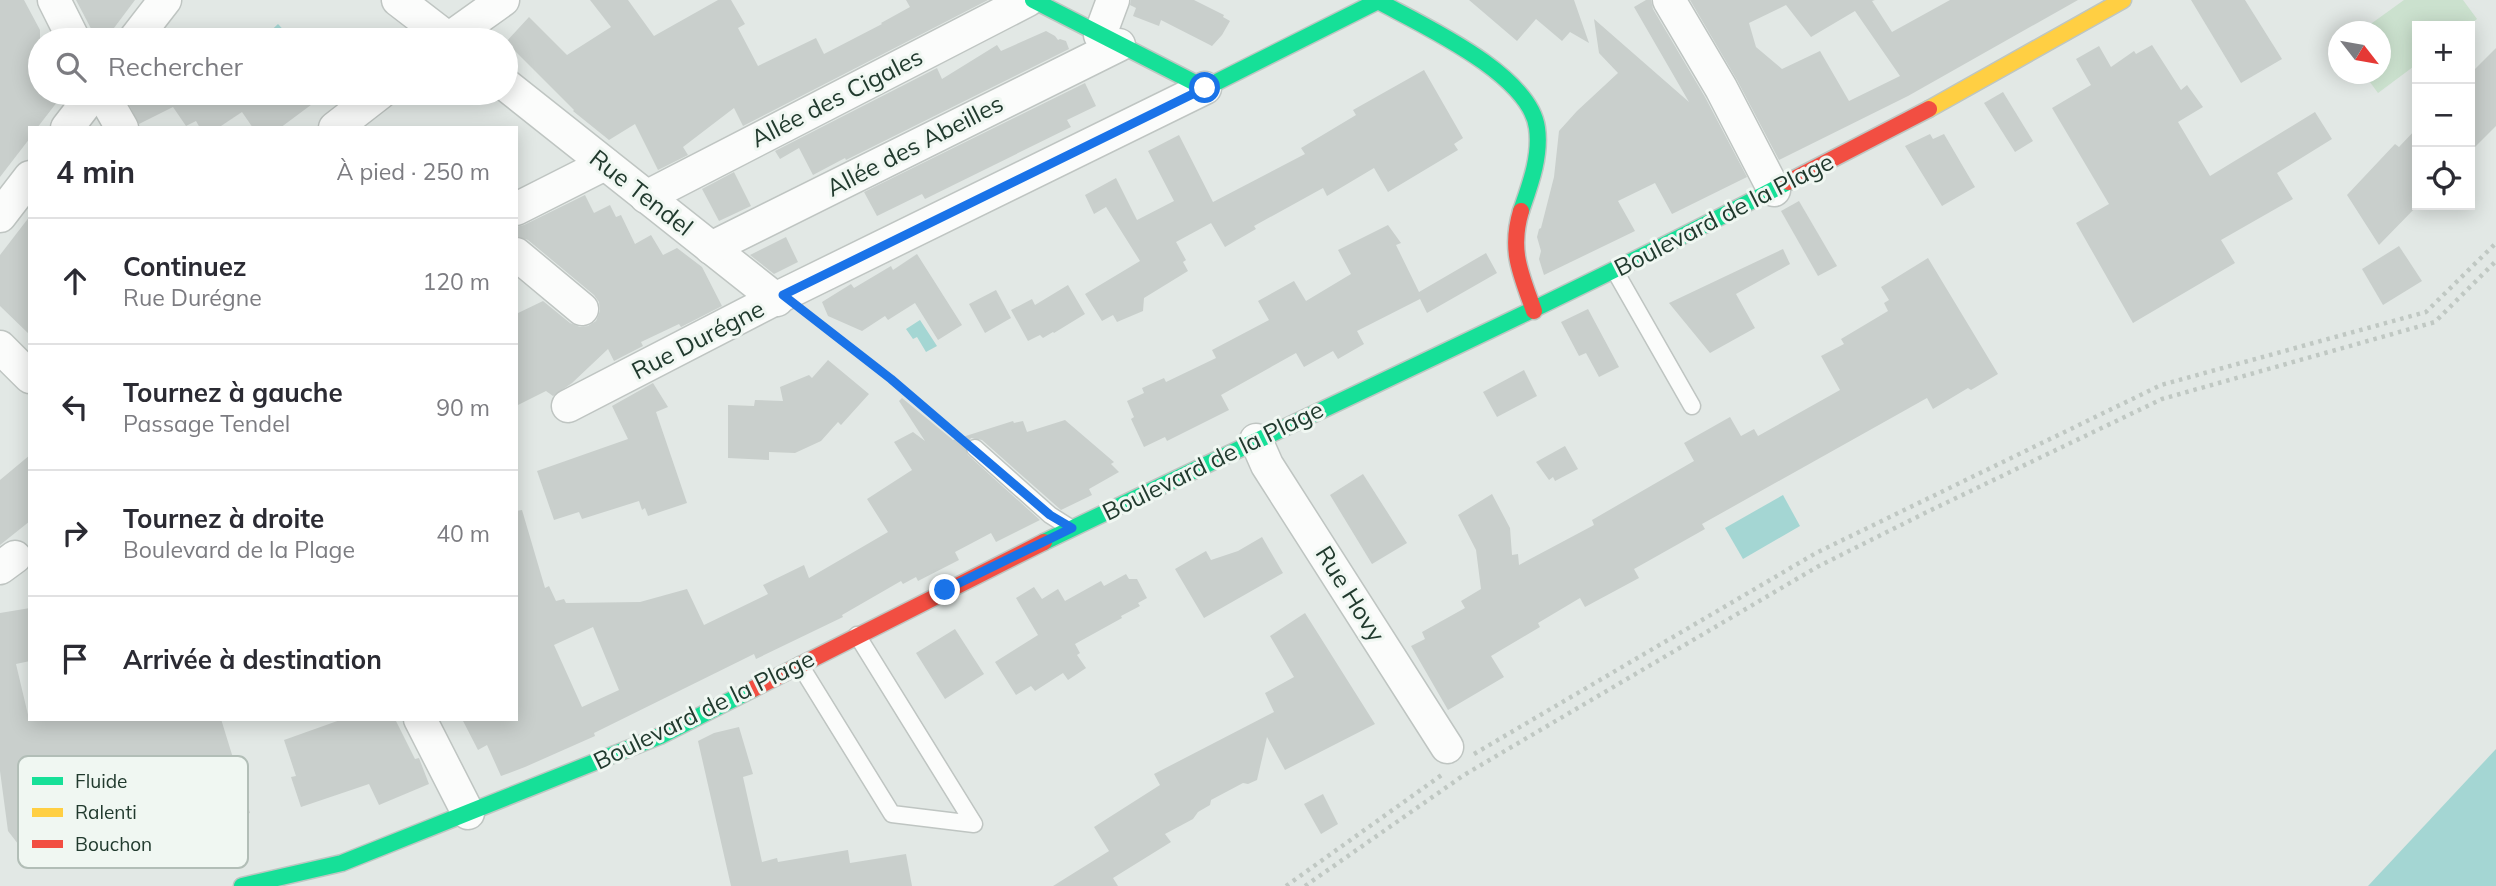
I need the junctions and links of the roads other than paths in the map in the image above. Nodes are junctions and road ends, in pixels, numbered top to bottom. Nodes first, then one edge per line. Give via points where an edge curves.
1 (54, 0) edge
2 (165, 0) edge
3 (398, 0) edge
4 (503, 0) edge
5 (1030, 0) edge
6 (1113, 0) edge
7 (1669, 0) edge
8 (2123, 0) edge
9 (1379, 1) edge
10 (68, 28) edge
11 (143, 28) edge
12 (433, 28) edge
13 (464, 28) edge
14 (1109, 40) junction
15 (1205, 88) junction
16 (518, 95) edge
17 (85, 105) edge
18 (109, 105) edge
19 (365, 105) edge
20 (69, 126) edge
21 (121, 126) edge
22 (338, 126) edge
23 (605, 164) junction
24 (28, 180) edge
25 (1774, 190) junction
26 (646, 197) junction
27 (518, 208) edge
28 (0, 216) edge
29 (711, 248) junction
30 (518, 256) edge
31 (1615, 271) junction
32 (780, 298) junction
33 (582, 309) dead end
34 (1534, 311) junction
35 (0, 347) edge
36 (28, 375) edge
37 (568, 406) dead end
38 (1692, 407) dead end
39 (1256, 440) junction
40 (975, 449) road end
41 (1072, 528) junction
42 (857, 635) junction
43 (799, 665) junction
44 (421, 721) edge
45 (1454, 758) road end
46 (468, 813) junction
47 (242, 886) edge

1 - 10 street
2 - 11 street
3 - 12 street
4 - 13 street
5 - 14 main road
5 - 26 street, Allée des Cigales
6 - 14 street
7 - 25 street
8 - 25 main road, Boulevard de la Plage via 1918,116
9 - 15 main road
9 - 34 main road via 1484,61 1530,103 1538,124 1537,151 1514,236
14 - 15 main road
14 - 29 street, Allée des Abeilles
15 - 32 street, Rue Durégne
16 - 23 street, Rue Tendel
17 - 20 street
18 - 21 street
19 - 22 street
23 - 26 street, Rue Tendel
23 - 27 street
24 - 28 street
25 - 31 main road, Boulevard de la Plage
26 - 29 street, Rue Tendel
29 - 32 street, Rue Tendel
30 - 33 street
31 - 34 main road, Boulevard de la Plage
31 - 38 lane
32 - 37 street, Rue Durégne
34 - 39 main road, Boulevard de la Plage
35 - 36 street
39 - 41 main road, Boulevard de la Plage
39 - 45 street, Rue Hovy via 1267,465
40 - 41 lane via 1050,515
41 - 42 main road, Boulevard de la Plage
42 - 43 main road, Boulevard de la Plage
42 - 43 lane via 974,824 892,814
43 - 46 main road, Boulevard de la Plage via 660,736
44 - 46 street
46 - 47 main road, Boulevard de la Plage via 342,863

